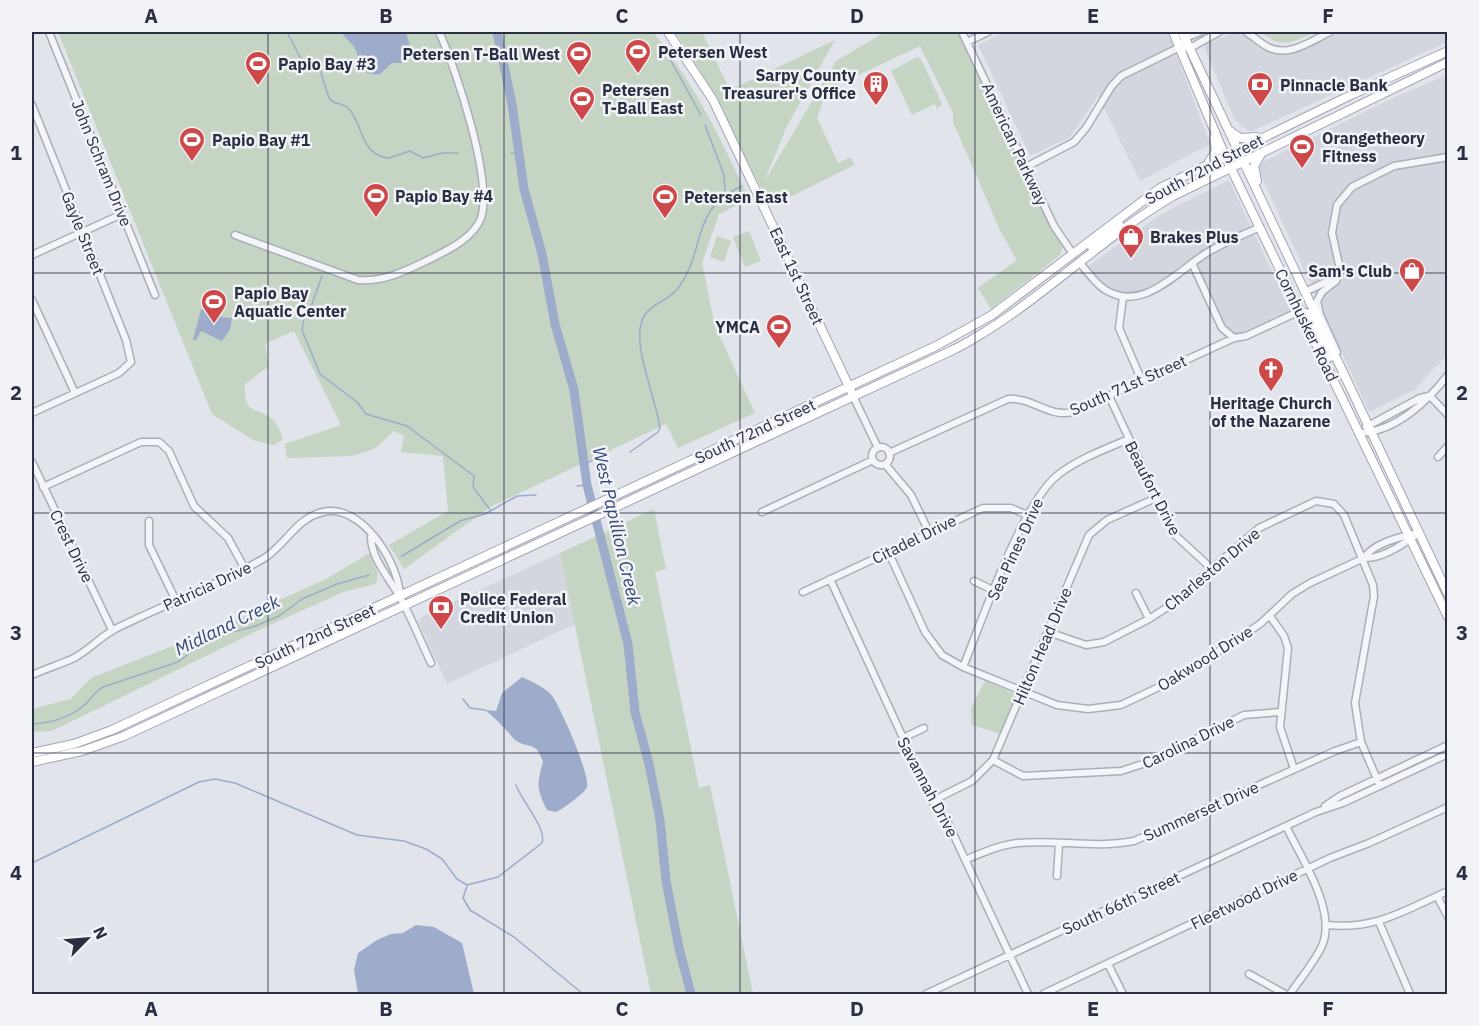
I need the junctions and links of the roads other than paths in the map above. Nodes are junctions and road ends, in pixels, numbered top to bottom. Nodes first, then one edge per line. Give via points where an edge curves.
1 (49, 32) edge
2 (439, 32) edge
3 (668, 32) edge
4 (962, 32) edge
5 (988, 32) edge
6 (1173, 32) edge
7 (1200, 32) edge
8 (1219, 32) edge
9 (1246, 32) edge
10 (1330, 32) edge
11 (1184, 35) edge
12 (967, 42) junction
13 (1180, 47) junction
14 (1190, 48) junction
15 (1448, 51) edge
16 (1448, 62) edge
17 (32, 105) edge
18 (1224, 122) junction
19 (1213, 127) junction
20 (1270, 134) junction
21 (1237, 150) junction
22 (1266, 150) junction
23 (1225, 156) junction
24 (1448, 157) edge
25 (1243, 162) junction
26 (1206, 165) junction
27 (1026, 167) junction
28 (1231, 168) junction
29 (1204, 180) junction
30 (1242, 190) junction
31 (1134, 206) junction
32 (122, 214) junction
33 (1260, 227) junction
34 (83, 231) junction
35 (235, 235) dead end
36 (1073, 254) junction
37 (32, 255) edge
38 (1079, 262) junction
39 (1192, 263) junction
40 (1338, 276) junction
41 (1305, 292) junction
42 (155, 295) dead end
43 (1123, 297) junction
44 (32, 300) edge
45 (1026, 302) junction
46 (1300, 311) junction
47 (1234, 338) junction
48 (1448, 375) edge
49 (1142, 381) junction
50 (1348, 387) junction
51 (849, 388) junction
52 (75, 393) junction
53 (853, 396) junction
54 (1109, 396) junction
55 (1430, 396) junction
56 (32, 413) edge
57 (1448, 415) edge
58 (1369, 429) junction
59 (1359, 433) junction
60 (1129, 439) junction
61 (1448, 446) edge
62 (878, 448) junction
63 (889, 453) junction
64 (1438, 457) dead end
65 (873, 460) junction
66 (32, 462) edge
67 (885, 464) junction
68 (43, 487) junction
69 (1156, 498) junction
70 (762, 512) dead end
71 (1027, 515) junction
72 (149, 521) dead end
73 (928, 532) junction
74 (1419, 533) junction
75 (1410, 537) junction
76 (888, 551) junction
77 (1364, 558) junction
78 (245, 569) junction
79 (1212, 569) junction
80 (830, 579) junction
81 (974, 581) dead end
82 (995, 591) junction
83 (803, 592) dead end
84 (1136, 593) dead end
85 (1448, 594) edge
86 (400, 596) junction
87 (176, 601) junction
88 (404, 605) junction
89 (1270, 616) junction
90 (1448, 617) edge
91 (1149, 620) junction
92 (112, 630) junction
93 (1048, 632) junction
94 (430, 663) dead end
95 (963, 668) junction
96 (32, 675) edge
97 (1023, 691) junction
98 (1280, 712) junction
99 (924, 728) dead end
100 (903, 738) junction
101 (1361, 742) junction
102 (1448, 745) edge
103 (32, 753) edge
104 (1448, 754) edge
105 (993, 760) junction
106 (32, 762) edge
107 (1294, 769) junction
108 (1378, 782) junction
109 (932, 801) junction
110 (1448, 807) edge
111 (1286, 826) junction
112 (1059, 844) junction
113 (965, 860) junction
114 (1306, 869) junction
115 (1057, 876) dead end
116 (1448, 891) edge
117 (1437, 896) junction
118 (1448, 917) edge
119 (1379, 922) junction
120 (1327, 925) junction
121 (1010, 954) junction
122 (1108, 964) junction
123 (1250, 974) dead end
124 (941, 987) junction
125 (926, 994) edge
126 (945, 994) edge
127 (1028, 994) edge
128 (1043, 994) edge
129 (1123, 994) edge
130 (1285, 994) edge
131 (1290, 994) edge
132 (1410, 994) edge

1 - 32 street, John Schram Drive
2 - 35 street via 456,74 479,164 483,208 476,227 456,245 382,279 358,280
3 - 51 main road, East 1st Street via 713,100
4 - 12 street, American Parkway
5 - 12 street
6 - 13 main road, Cornhusker Road
7 - 11 street
8 - 14 street
9 - 10 street via 1279,51
11 - 13 street
11 - 14 main road, Cornhusker Road
12 - 27 street, American Parkway
13 - 14 street
13 - 19 main road, Cornhusker Road
13 - 27 street via 1121,76 1074,142
14 - 18 main road, Cornhusker Road
15 - 20 main road, South 72nd Street
16 - 22 main road, South 72nd Street
17 - 34 street, Gayle Street
18 - 20 main road via 1232,134 1247,140
18 - 21 main road, Cornhusker Road
19 - 23 main road, Cornhusker Road
19 - 26 main road via 1215,151
20 - 21 main road, South 72nd Street
21 - 23 main road, South 72nd Street
21 - 25 main road, Cornhusker Road
22 - 25 main road, South 72nd Street
22 - 41 main road via 1255,162 1254,174 1299,270
23 - 26 main road, South 72nd Street
23 - 28 main road, Cornhusker Road
24 - 40 street via 1399,164 1345,193 1332,226 1341,264
25 - 28 main road, South 72nd Street
25 - 41 main road, Cornhusker Road
26 - 31 main road, South 72nd Street
27 - 36 street, American Parkway via 1054,226
28 - 29 main road, South 72nd Street
28 - 30 main road, Cornhusker Road
29 - 30 main road via 1229,178
29 - 38 main road, South 72nd Street via 1148,211
30 - 33 main road, Cornhusker Road
31 - 36 main road, South 72nd Street
31 - 38 main road via 1115,228 1083,253
32 - 34 street
32 - 42 street, John Schram Drive
33 - 39 street
33 - 46 main road, Cornhusker Road
34 - 37 street
34 - 52 street, Gayle Street via 131,362 119,373
36 - 45 main road via 1072,261
36 - 51 main road, South 72nd Street via 980,323
38 - 43 street via 1105,289
38 - 45 main road, South 72nd Street
39 - 43 street via 1151,292
39 - 47 street via 1222,328
40 - 41 street
40 - 50 street via 1320,294 1318,306
41 - 50 main road, Cornhusker Road
43 - 49 street via 1120,333
44 - 52 street
45 - 53 main road, South 72nd Street via 967,342
46 - 47 street, South 71st Street
46 - 50 main road via 1308,314
46 - 59 main road, Cornhusker Road
47 - 49 street, South 71st Street
48 - 55 street
49 - 54 street, South 71st Street
50 - 58 main road, Cornhusker Road
51 - 53 main road, East 1st Street
51 - 86 main road, South 72nd Street
52 - 56 street
53 - 62 street
53 - 88 main road, South 72nd Street
54 - 60 street, Beaufort Drive
54 - 63 street, South 71st Street via 1066,414 1021,399 1002,401
55 - 57 street
55 - 58 street via 1408,415
58 - 59 street
58 - 74 main road, Cornhusker Road
59 - 75 main road, Cornhusker Road
60 - 69 street, Beaufort Drive
60 - 71 street, Sea Pines Drive via 1057,475
61 - 64 street
62 - 63 street
62 - 65 street
63 - 67 street
65 - 67 street via 878,465
65 - 70 street
66 - 68 street, Crest Drive
67 - 73 street via 911,495
68 - 78 street via 141,442 155,441 169,451 194,506 228,538
68 - 92 street, Crest Drive
69 - 79 street, Beaufort Drive via 1174,534
69 - 93 street, Hilton Head Drive via 1107,520 1089,535
71 - 73 street, Citadel Drive via 1011,508 982,508
71 - 82 street, Sea Pines Drive
72 - 87 street via 149,545
73 - 76 street, Citadel Drive
74 - 75 street, Oakwood Drive
74 - 85 main road, Cornhusker Road
75 - 77 street, Oakwood Drive via 1368,551
75 - 90 main road, Cornhusker Road
76 - 80 street, Citadel Drive
76 - 95 street, Oakwood Drive via 932,645
77 - 79 street, Charleston Drive via 1339,509 1326,501 1316,501 1259,528
77 - 89 street, Oakwood Drive via 1292,594
77 - 101 street, Charleston Drive via 1374,596 1356,688
78 - 86 street, Patricia Drive via 266,558 302,521 324,511 345,513 379,541 398,582
78 - 87 street, Patricia Drive
79 - 91 street, Charleston Drive
80 - 83 street, Citadel Drive
80 - 100 street, Savannah Drive
81 - 82 street
82 - 95 street, Sea Pines Drive
84 - 91 street
86 - 88 street, Patricia Drive
86 - 103 main road, South 72nd Street via 112,730
87 - 92 street, Patricia Drive
88 - 94 street, Patricia Drive
88 - 106 main road, South 72nd Street via 124,736
89 - 97 street, Oakwood Drive via 1178,678 1120,705 1073,708
89 - 98 street via 1288,648
91 - 93 street, Charleston Drive via 1094,645 1071,642
92 - 96 street, Patricia Drive via 73,658
93 - 97 street, Hilton Head Drive
95 - 97 street, Oakwood Drive
97 - 105 street, Hilton Head Drive
98 - 105 street, Carolina Drive via 1244,715 1152,761 1120,771 1023,776
98 - 107 street via 1283,740
99 - 100 street
100 - 109 street, Savannah Drive
101 - 107 street, Summerset Drive
101 - 108 street, Charleston Drive
102 - 108 street, South 66th Street
104 - 108 street, South 66th Street
105 - 109 street, Hilton Head Drive via 972,781
107 - 112 street, Summerset Drive via 1134,841 1100,846
108 - 111 street, South 66th Street
109 - 113 street, Savannah Drive via 948,823
110 - 114 street, Fleetwood Drive
111 - 114 street
111 - 121 street, South 66th Street
112 - 113 street, Summerset Drive via 1019,843
112 - 115 street
113 - 121 street, Savannah Drive
114 - 120 street via 1323,904
114 - 122 street, Fleetwood Drive
116 - 117 street
117 - 118 street
117 - 119 street
119 - 120 street
119 - 132 street
120 - 131 street via 1322,947
121 - 124 street, South 66th Street
121 - 127 street, Savannah Drive
122 - 128 street, Fleetwood Drive
122 - 129 street
123 - 130 street
124 - 125 street, South 66th Street
124 - 126 street

